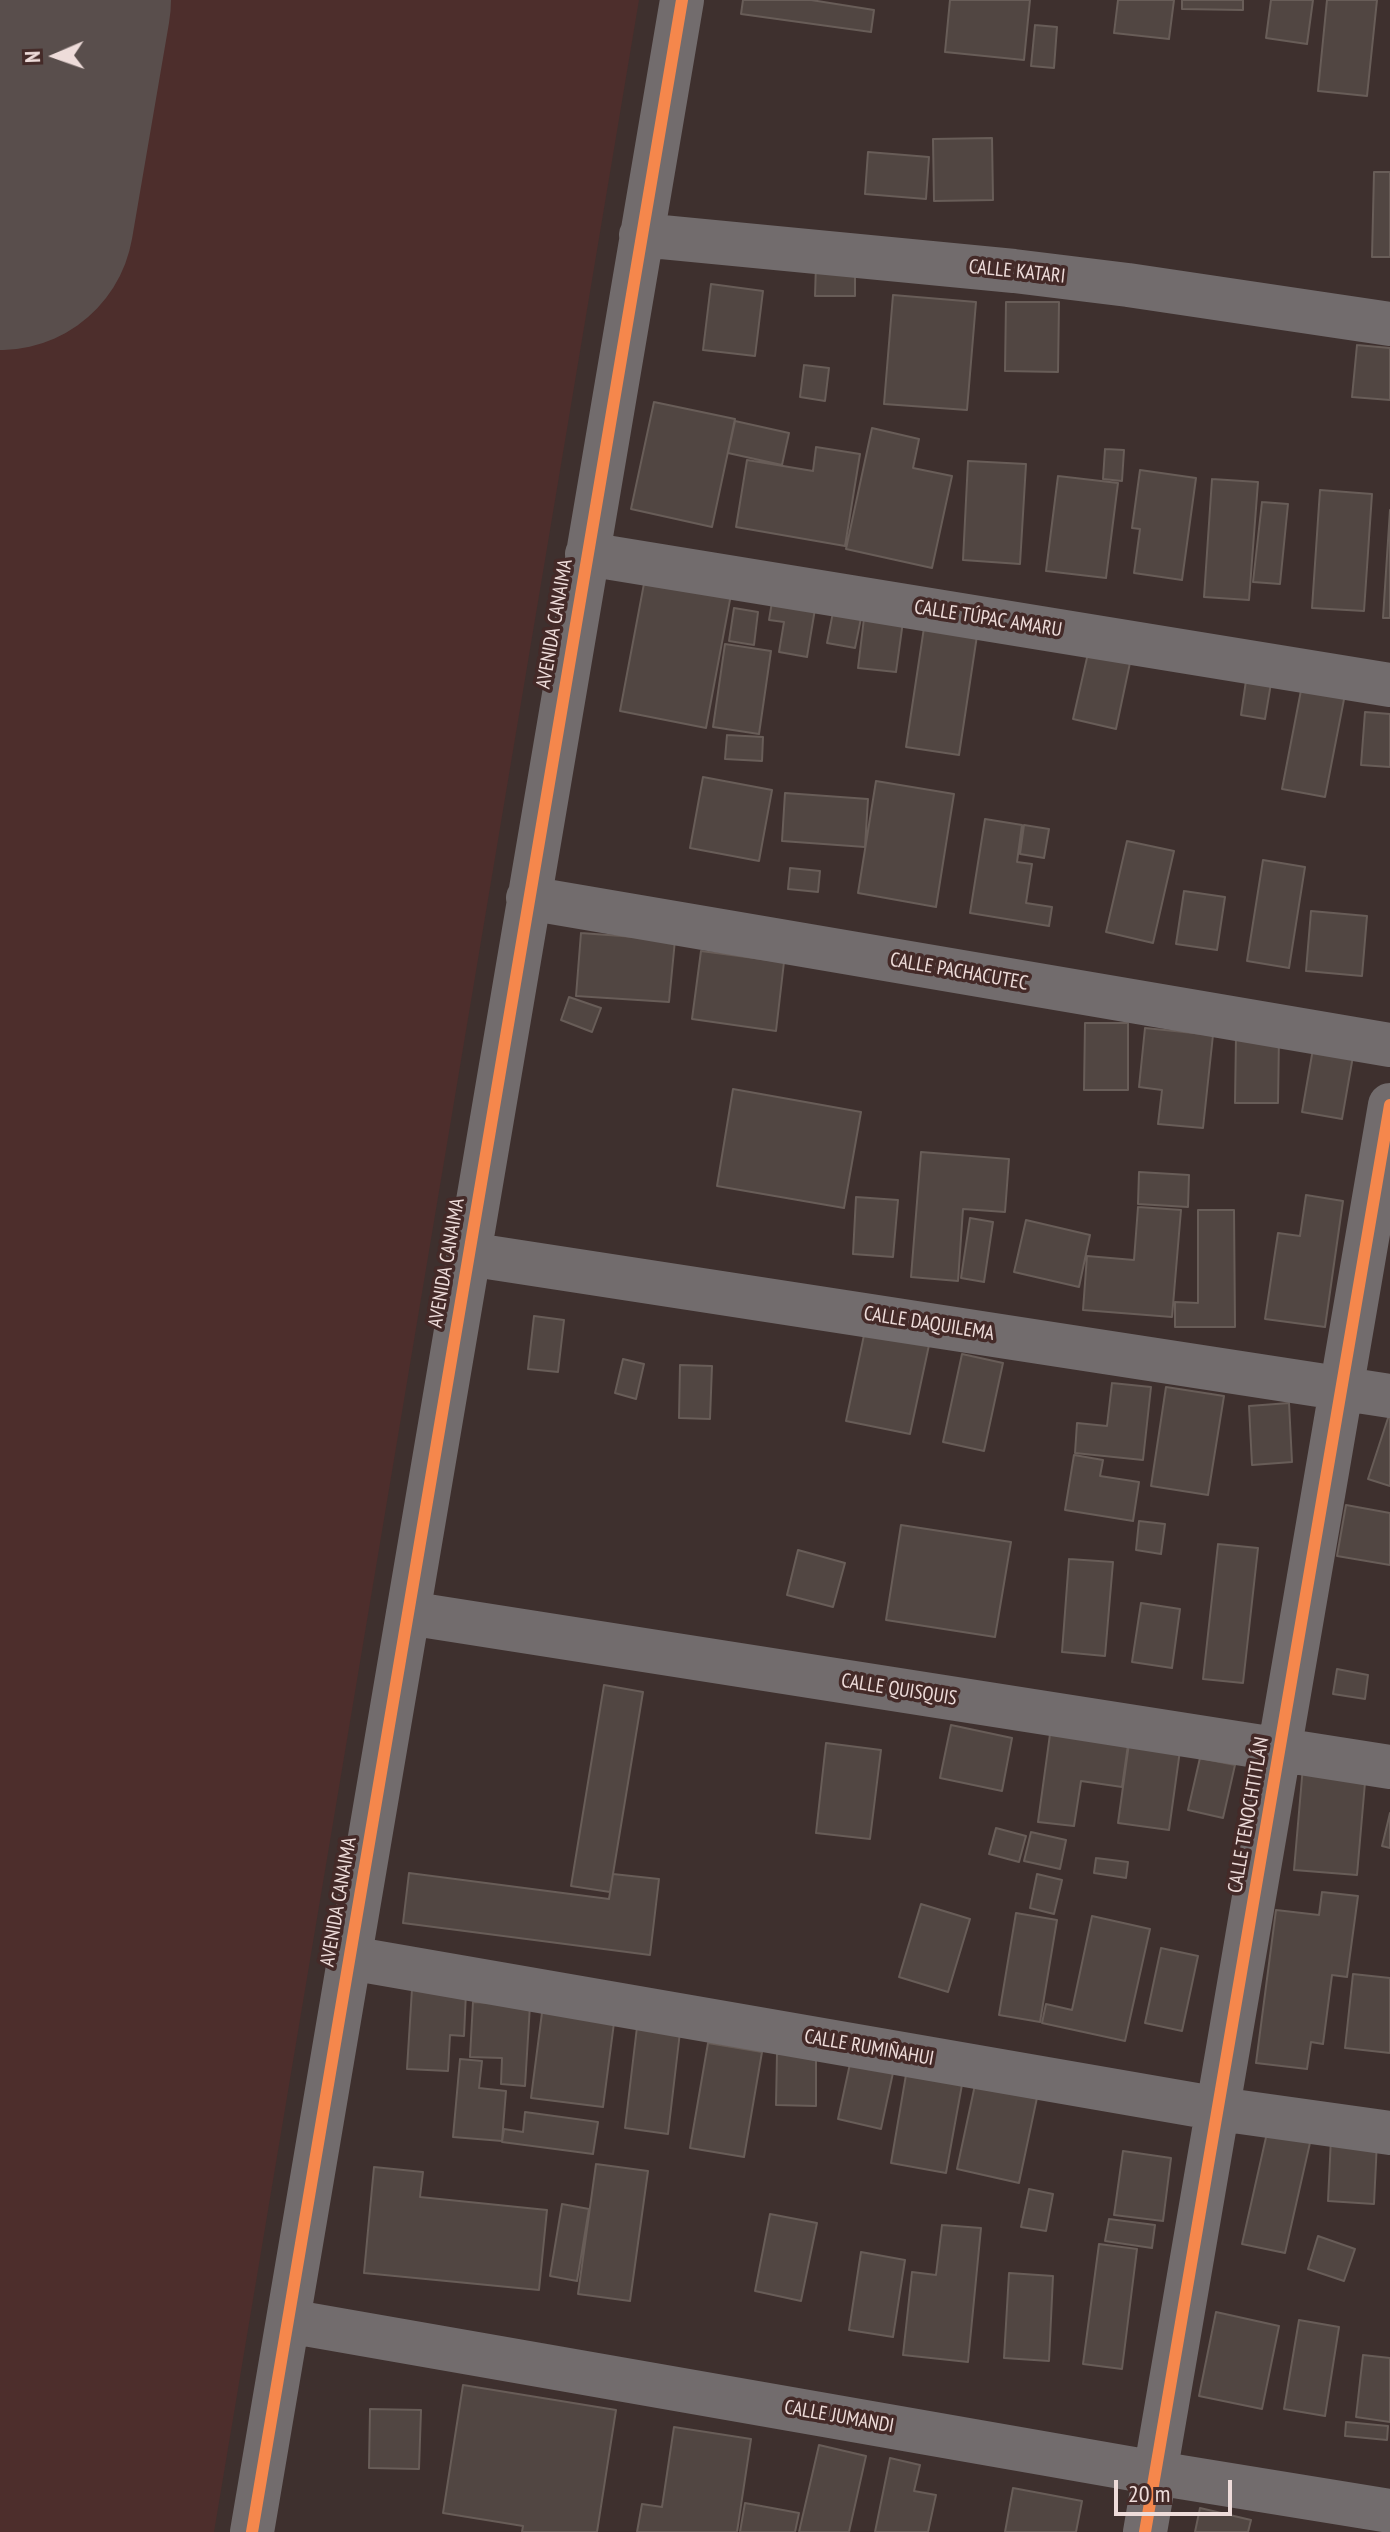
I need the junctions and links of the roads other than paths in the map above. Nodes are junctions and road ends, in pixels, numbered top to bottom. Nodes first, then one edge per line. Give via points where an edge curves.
1 (682, 0) edge
2 (641, 235) junction
3 (1390, 324) edge
4 (587, 554) junction
5 (1390, 685) edge
6 (528, 898) junction
7 (1390, 1045) edge
8 (1390, 1105) edge
9 (468, 1254) junction
10 (1342, 1388) junction
11 (1390, 1396) edge
12 (408, 1613) junction
13 (1280, 1750) junction
14 (1390, 1767) edge
15 (350, 1958) junction
16 (1219, 2109) junction
17 (1390, 2133) edge
18 (288, 2321) junction
19 (1156, 2473) junction
20 (1390, 2511) edge
21 (252, 2532) edge
22 (1145, 2532) edge

1 - 2 street, AVENIDA CANAIMA
2 - 3 street, CALLE KATARI via 1071,278
2 - 4 street, AVENIDA CANAIMA
4 - 5 street, CALLE TÚPAC AMARU
4 - 6 street, AVENIDA CANAIMA
6 - 7 street, CALLE PACHACUTEC
6 - 9 street, AVENIDA CANAIMA
8 - 10 street, CALLE TENOCHTITLÁN
9 - 10 street, CALLE DAQUILEMA
9 - 12 street, AVENIDA CANAIMA
10 - 11 street, CALLE DAQUILEMA
10 - 13 street, CALLE TENOCHTITLÁN
12 - 13 street, CALLE QUISQUIS
12 - 15 street, AVENIDA CANAIMA
13 - 14 street, CALLE QUISQUIS
13 - 16 street, CALLE TENOCHTITLÁN
15 - 16 street, CALLE RUMIÑAHUI
15 - 18 street, AVENIDA CANAIMA
16 - 17 street, CALLE RUMIÑAHUI
16 - 19 street, CALLE TENOCHTITLÁN
18 - 19 street, CALLE JUMANDI
18 - 21 street, AVENIDA CANAIMA
19 - 20 street, CALLE JUMANDI
19 - 22 street, CALLE TENOCHTITLÁN

